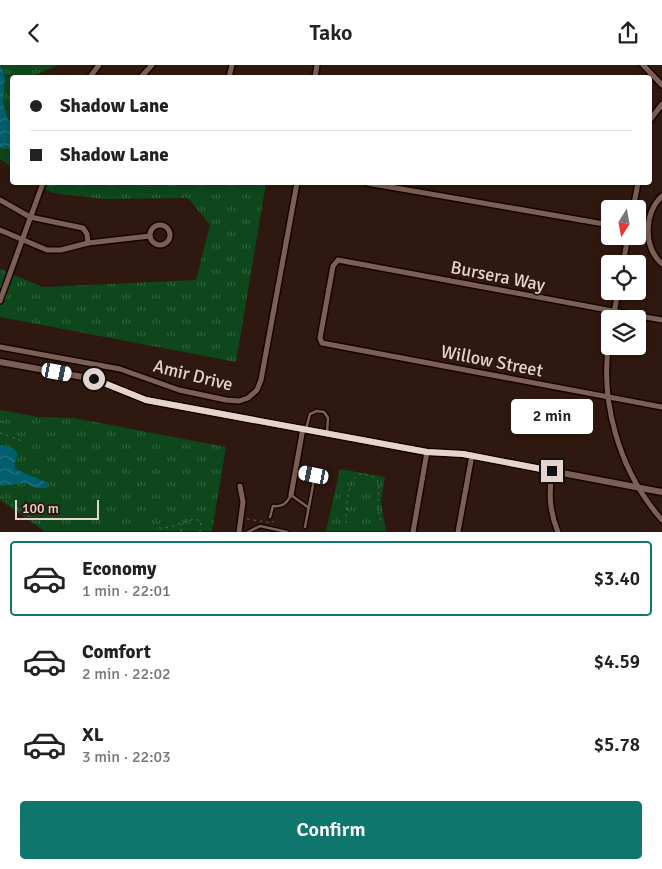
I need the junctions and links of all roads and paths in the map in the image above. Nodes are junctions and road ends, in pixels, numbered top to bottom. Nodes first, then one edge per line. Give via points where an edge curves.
1 (152, 65) edge
2 (643, 65) edge
3 (143, 75) edge
4 (662, 85) edge
5 (662, 104) edge
6 (652, 117) edge
7 (42, 185) edge
8 (297, 185) edge
9 (379, 185) edge
10 (638, 185) edge
11 (662, 196) edge
12 (0, 200) edge
13 (635, 200) edge
14 (30, 217) junction
15 (601, 223) edge
16 (0, 230) edge
17 (150, 236) junction
18 (21, 240) junction
19 (88, 243) junction
20 (662, 264) edge
21 (0, 301) edge
22 (609, 310) edge
23 (646, 317) edge
24 (662, 320) edge
25 (320, 338) joint
26 (0, 347) edge
27 (607, 355) edge
28 (0, 362) edge
29 (608, 397) junction
30 (662, 407) edge
31 (0, 421) edge
32 (6, 425) dead end
33 (305, 428) junction
34 (0, 433) edge
35 (327, 433) junction
36 (25, 442) dead end
37 (427, 452) junction
38 (472, 455) junction
39 (296, 471) junction
40 (552, 471) junction
41 (240, 487) dead end
42 (638, 487) junction
43 (662, 492) edge
44 (291, 495) junction
45 (0, 497) edge
46 (309, 508) junction
47 (275, 516) dead end
48 (270, 517) dead end
49 (240, 518) junction
50 (662, 520) edge
51 (381, 522) dead end
52 (182, 523) junction
53 (346, 523) dead end
54 (44, 526) dead end
55 (305, 527) dead end
56 (159, 528) dead end
57 (181, 531) edge
58 (200, 531) edge
59 (239, 531) edge
60 (248, 531) edge
61 (287, 531) edge
62 (413, 531) edge
63 (458, 531) edge
64 (558, 531) edge

1 - 3 street
2 - 4 street
5 - 6 street
7 - 14 street
8 - 26 street, Amir Drive via 261,380 257,390 248,398 226,400 179,390 120,369
9 - 15 street
10 - 13 street
11 - 20 street via 656,201 650,218 648,239 654,257
12 - 14 street
14 - 18 street
14 - 19 street via 84,228
16 - 18 street
17 - 17 street via 153,243 161,245 167,242 170,234 167,228 158,225
17 - 19 street
18 - 19 street via 47,250 62,250
18 - 21 street
22 - 25 street, Bursera Way via 338,260 333,266
23 - 24 street, Bursera Way
25 - 29 street, Willow Street via 322,343
27 - 29 street
28 - 33 street via 94,379 146,400
29 - 30 street, Willow Street
29 - 42 street via 623,459
31 - 32 path
33 - 35 street
33 - 35 lane via 310,413 321,411 328,418
33 - 39 street
34 - 36 path
35 - 37 street
37 - 38 street
37 - 62 street
38 - 40 street
38 - 63 street
39 - 44 street
39 - 46 lane via 314,475
40 - 42 street
40 - 64 street via 549,490 551,511
41 - 49 street via 243,503
42 - 43 street
42 - 50 street
44 - 46 lane
44 - 48 lane via 283,506 273,506
45 - 54 path
46 - 55 lane
47 - 49 path via 272,523
49 - 59 street
51 - 53 path via 378,481 359,474 348,497
52 - 56 path
52 - 57 path
52 - 58 path via 198,520
60 - 61 lane via 260,526

